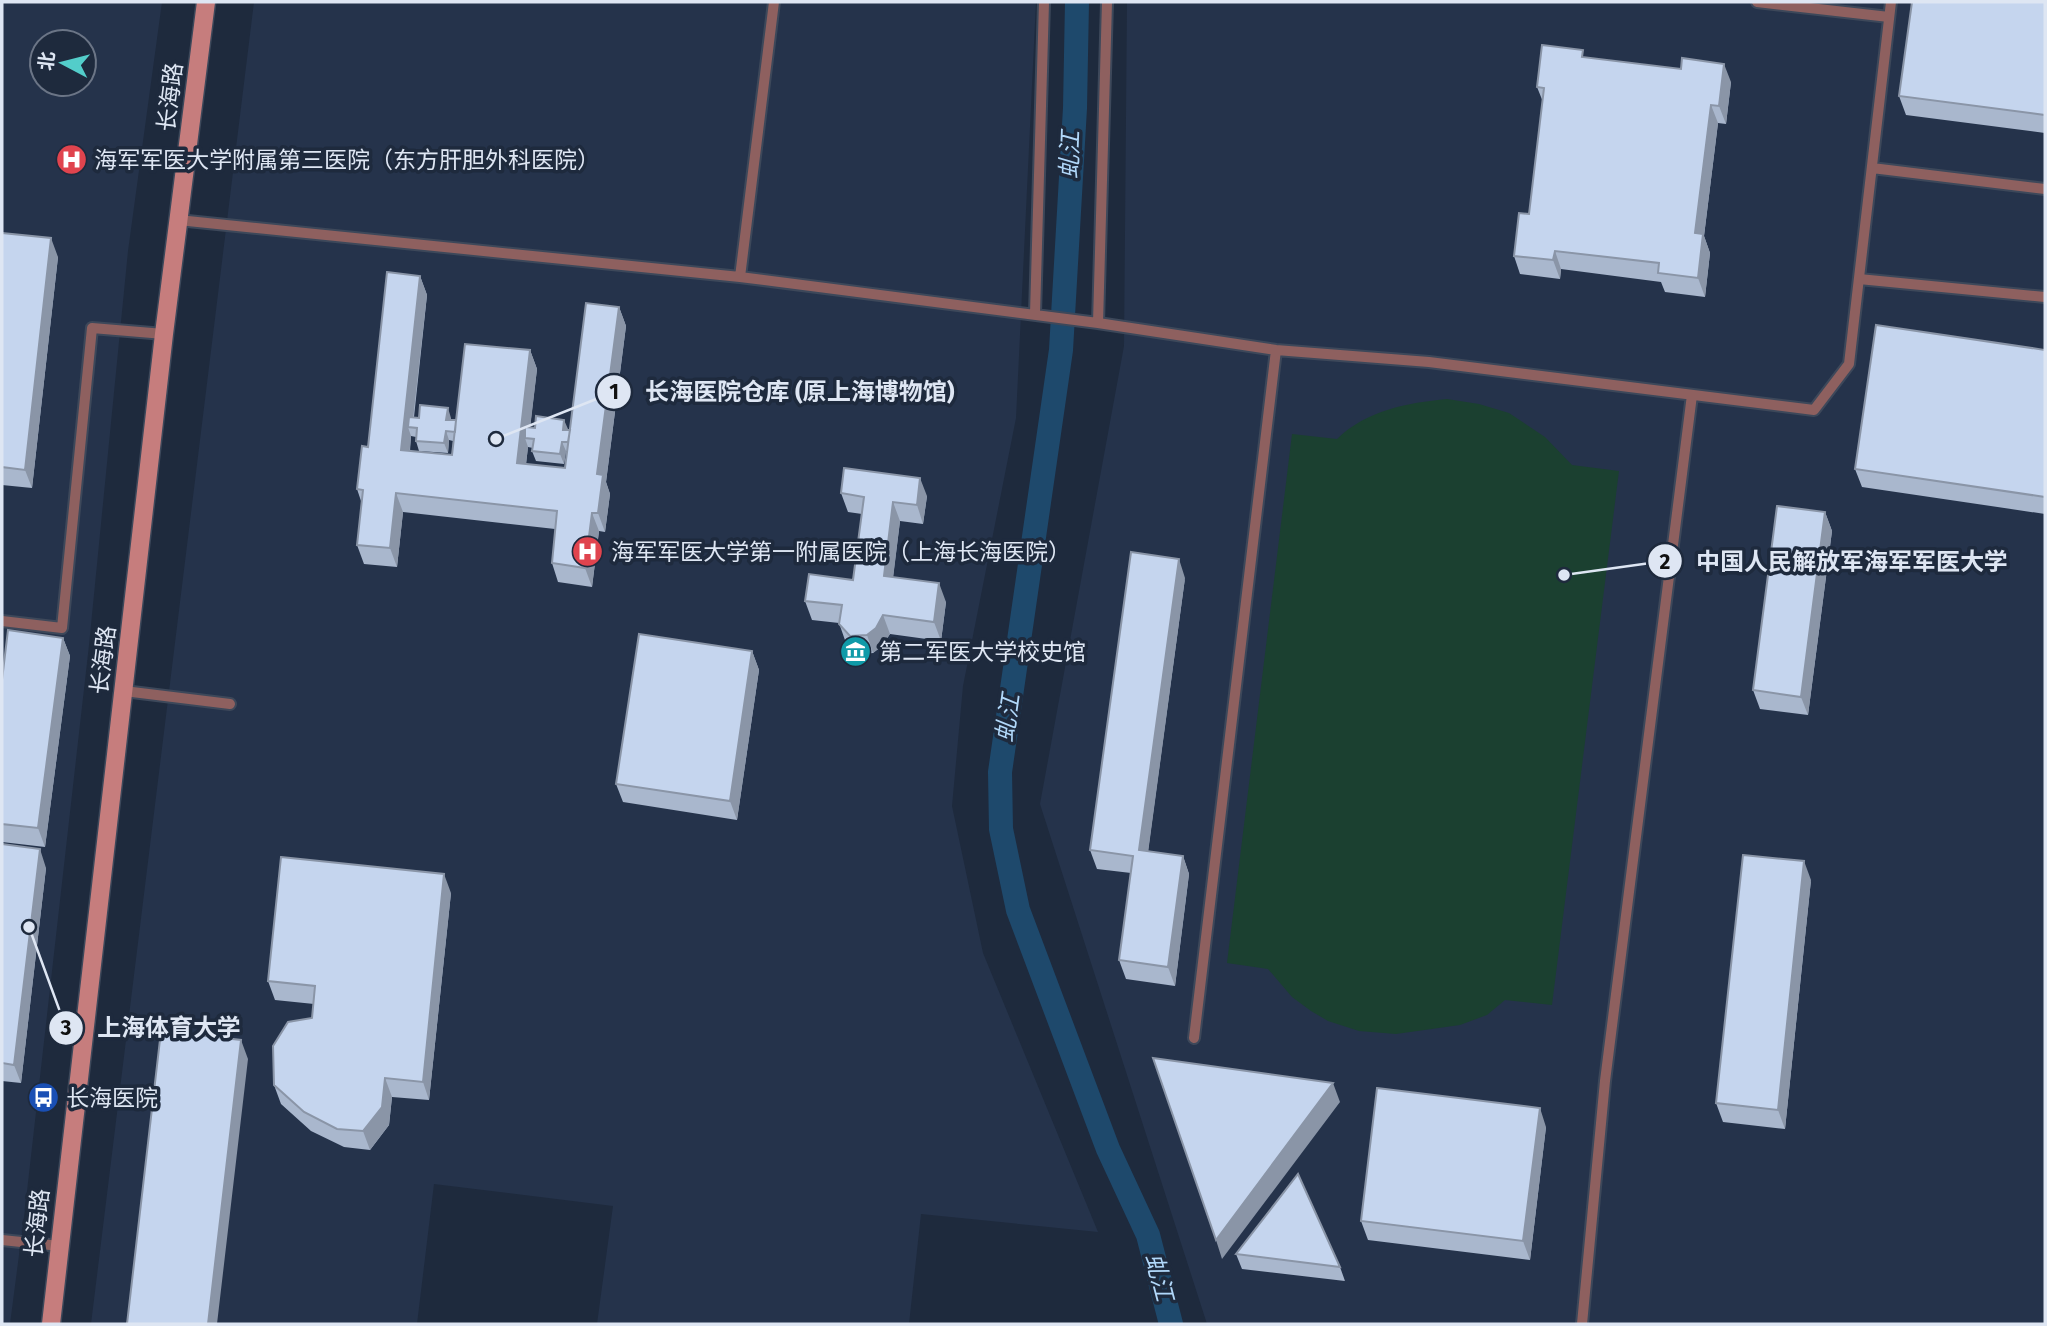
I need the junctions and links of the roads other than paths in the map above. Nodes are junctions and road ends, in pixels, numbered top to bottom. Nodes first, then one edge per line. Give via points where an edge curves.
1 (206, 2) edge
2 (774, 2) edge
3 (1044, 2) edge
4 (1107, 2) edge
5 (1757, 2) edge
6 (1891, 2) edge
7 (1889, 17) junction
8 (1872, 169) junction
9 (2045, 189) edge
10 (178, 220) junction
11 (740, 277) junction
12 (1859, 279) junction
13 (2045, 297) edge
14 (1039, 316) junction
15 (1098, 323) junction
16 (164, 334) junction
17 (1276, 350) junction
18 (1692, 395) junction
19 (2, 621) edge
20 (124, 691) junction
21 (230, 704) dead end
22 (1194, 1038) dead end
23 (2, 1240) edge
24 (60, 1246) junction
25 (51, 1324) edge
26 (1582, 1324) edge

1 - 10 street, 长海路
2 - 11 lane
3 - 14 lane
4 - 15 lane
5 - 7 lane
6 - 7 lane
7 - 8 lane
8 - 9 lane
8 - 12 lane
10 - 11 lane
10 - 16 street, 长海路
11 - 14 lane
12 - 13 lane
12 - 18 lane via 1849,364 1814,410
14 - 15 lane
15 - 17 lane
16 - 19 lane via 92,328 62,628
16 - 20 street, 长海路
17 - 18 lane via 1429,362
17 - 22 lane
18 - 26 lane via 1607,1067
20 - 21 lane
20 - 24 street, 长海路
23 - 24 lane
24 - 25 street, 长海路

